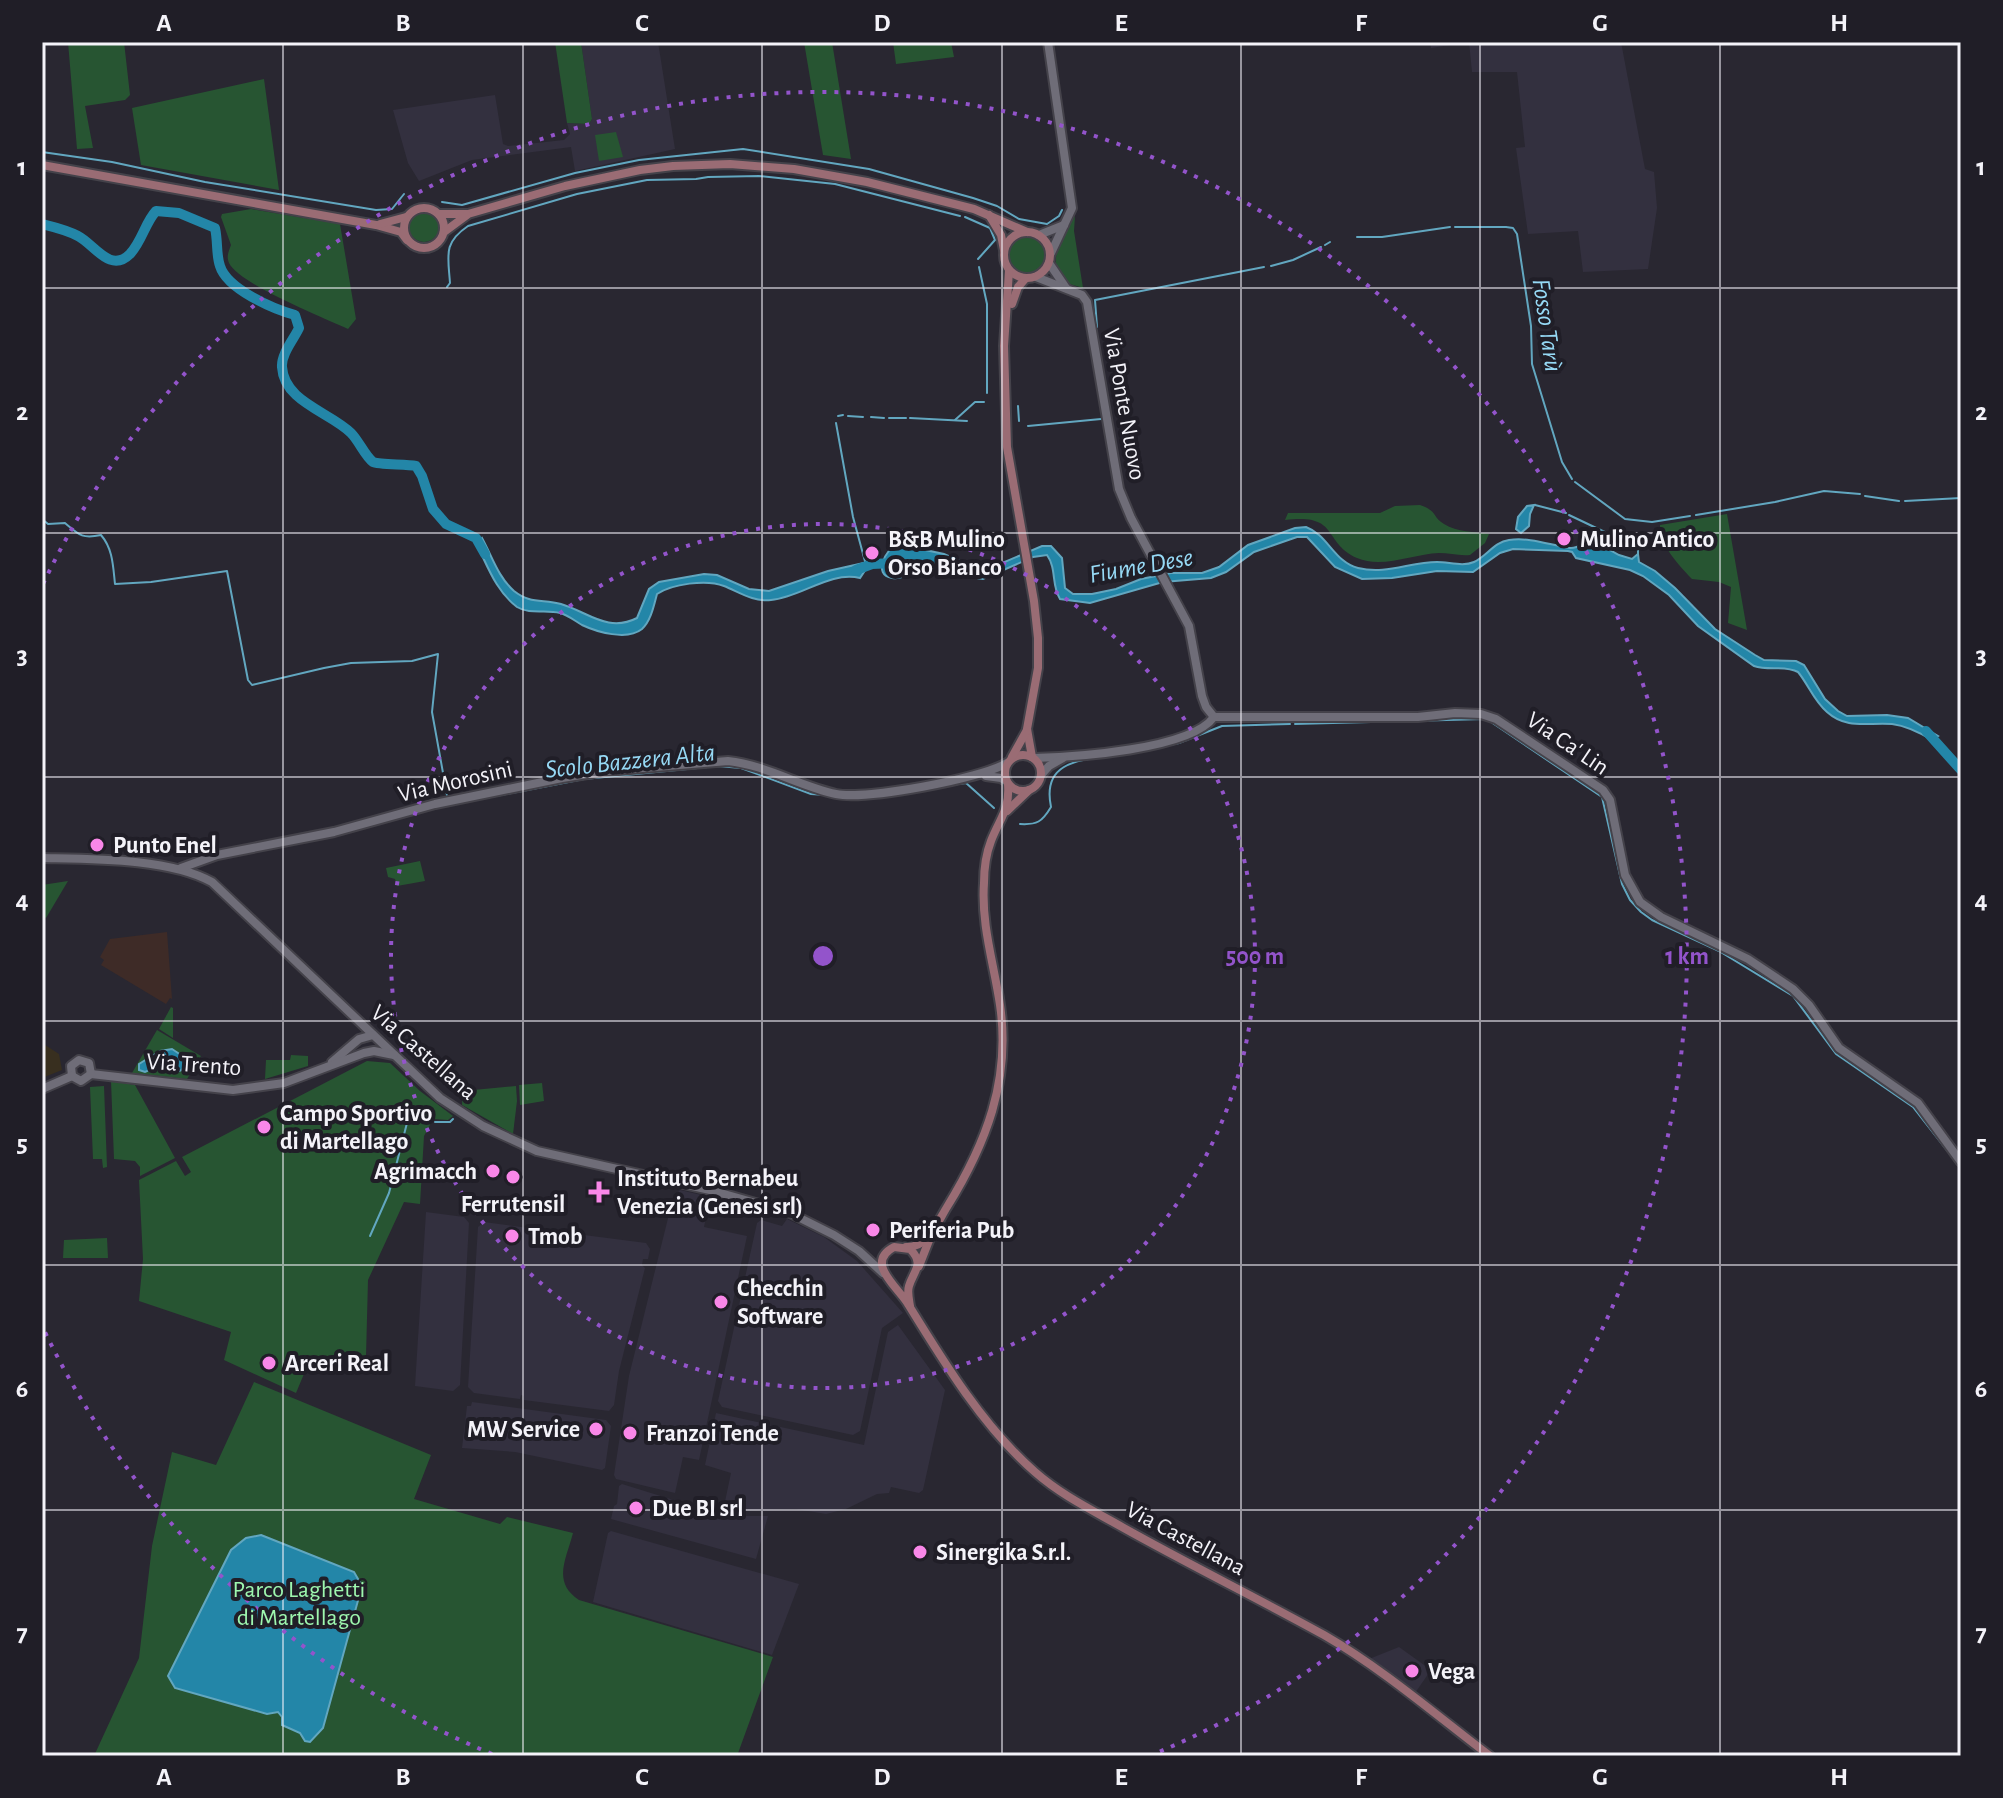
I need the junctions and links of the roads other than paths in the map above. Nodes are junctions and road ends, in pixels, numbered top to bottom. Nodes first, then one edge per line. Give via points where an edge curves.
1 (1048, 42) edge
2 (42, 165) edge
3 (439, 214) junction
4 (468, 214) junction
5 (988, 214) junction
6 (406, 217) junction
7 (376, 225) junction
8 (1065, 225) junction
9 (444, 232) junction
10 (1027, 232) junction
11 (1039, 235) junction
12 (407, 240) junction
13 (1004, 250) junction
14 (1051, 253) junction
15 (1049, 263) junction
16 (1009, 271) junction
17 (1036, 277) junction
18 (1025, 279) junction
19 (1069, 292) junction
20 (1007, 324) junction
21 (1214, 717) junction
22 (1027, 729) junction
23 (1033, 757) junction
24 (1063, 758) junction
25 (1009, 761) junction
26 (978, 775) junction
27 (1041, 775) junction
28 (1007, 783) junction
29 (1029, 790) junction
30 (1006, 811) junction
31 (42, 858) edge
32 (180, 868) junction
33 (352, 1014) junction
34 (373, 1035) junction
35 (353, 1044) junction
36 (364, 1053) junction
37 (395, 1055) junction
38 (329, 1065) junction
39 (91, 1074) junction
40 (72, 1076) junction
41 (42, 1089) edge
42 (1961, 1162) edge
43 (1961, 1169) edge
44 (931, 1233) junction
45 (906, 1247) junction
46 (859, 1251) junction
47 (886, 1253) junction
48 (919, 1267) junction
49 (883, 1273) junction
50 (914, 1278) junction
51 (893, 1282) junction
52 (910, 1306) junction
53 (1490, 1756) edge

1 - 8 street via 1072,208
2 - 7 main road
3 - 4 main road
3 - 6 main road via 422,208
3 - 9 main road
4 - 5 main road via 605,177 730,164 831,174
4 - 9 main road
5 - 10 main road
5 - 13 main road
6 - 7 main road
6 - 12 main road
7 - 12 main road via 401,232
8 - 11 street
8 - 14 street
9 - 12 main road via 427,248
10 - 11 main road
10 - 13 main road via 1012,237
11 - 14 main road
13 - 16 main road
14 - 15 main road
15 - 17 main road
15 - 19 street, Via Ponte Nuovo
16 - 18 main road
16 - 20 main road
17 - 18 main road
17 - 19 street, Via Ponte Nuovo
18 - 20 main road
19 - 21 street, Via Ponte Nuovo via 1087,302 1119,489 1189,626 1202,696
20 - 22 main road via 1007,447 1039,652
21 - 24 street via 1207,726 1176,739
21 - 42 street, Via Ca' Lin via 1455,713 1496,719 1603,790 1610,800 1625,875 1640,902 1793,989 1839,1048 1918,1103
22 - 23 main road
22 - 25 main road
23 - 24 street
23 - 25 main road via 1019,755
23 - 27 main road
24 - 27 street
25 - 26 street, Via Morosini
25 - 28 main road
26 - 28 street, Via Morosini
26 - 32 street, Via Morosini via 854,796 728,761 606,771 452,800
27 - 29 main road
28 - 29 main road
28 - 30 main road
29 - 30 main road
30 - 44 main road via 989,846 983,893 1001,1016 999,1086 975,1160
31 - 32 street, Via Castellana
32 - 33 street, Via Castellana via 212,882
33 - 34 street, Via Castellana
33 - 35 street
34 - 35 street
34 - 36 street
34 - 37 street, Via Castellana
35 - 38 street
36 - 37 street
36 - 38 street, Via Trento
37 - 46 street, Via Castellana via 440,1098 508,1140 790,1213
38 - 39 street, Via Trento via 284,1083 233,1090
39 - 40 street via 81,1081
39 - 40 street via 89,1063 79,1060 71,1066
40 - 41 street
42 - 43 street
44 - 45 main road via 918,1246
44 - 48 main road
45 - 47 main road
45 - 48 main road
46 - 47 street, Via Castellana
46 - 49 street, Via Castellana
47 - 49 main road
48 - 50 main road
49 - 51 main road
50 - 51 main road
50 - 52 main road
51 - 52 main road, Via Castellana
52 - 53 main road, Via Castellana via 998,1435 1046,1481 1335,1642

